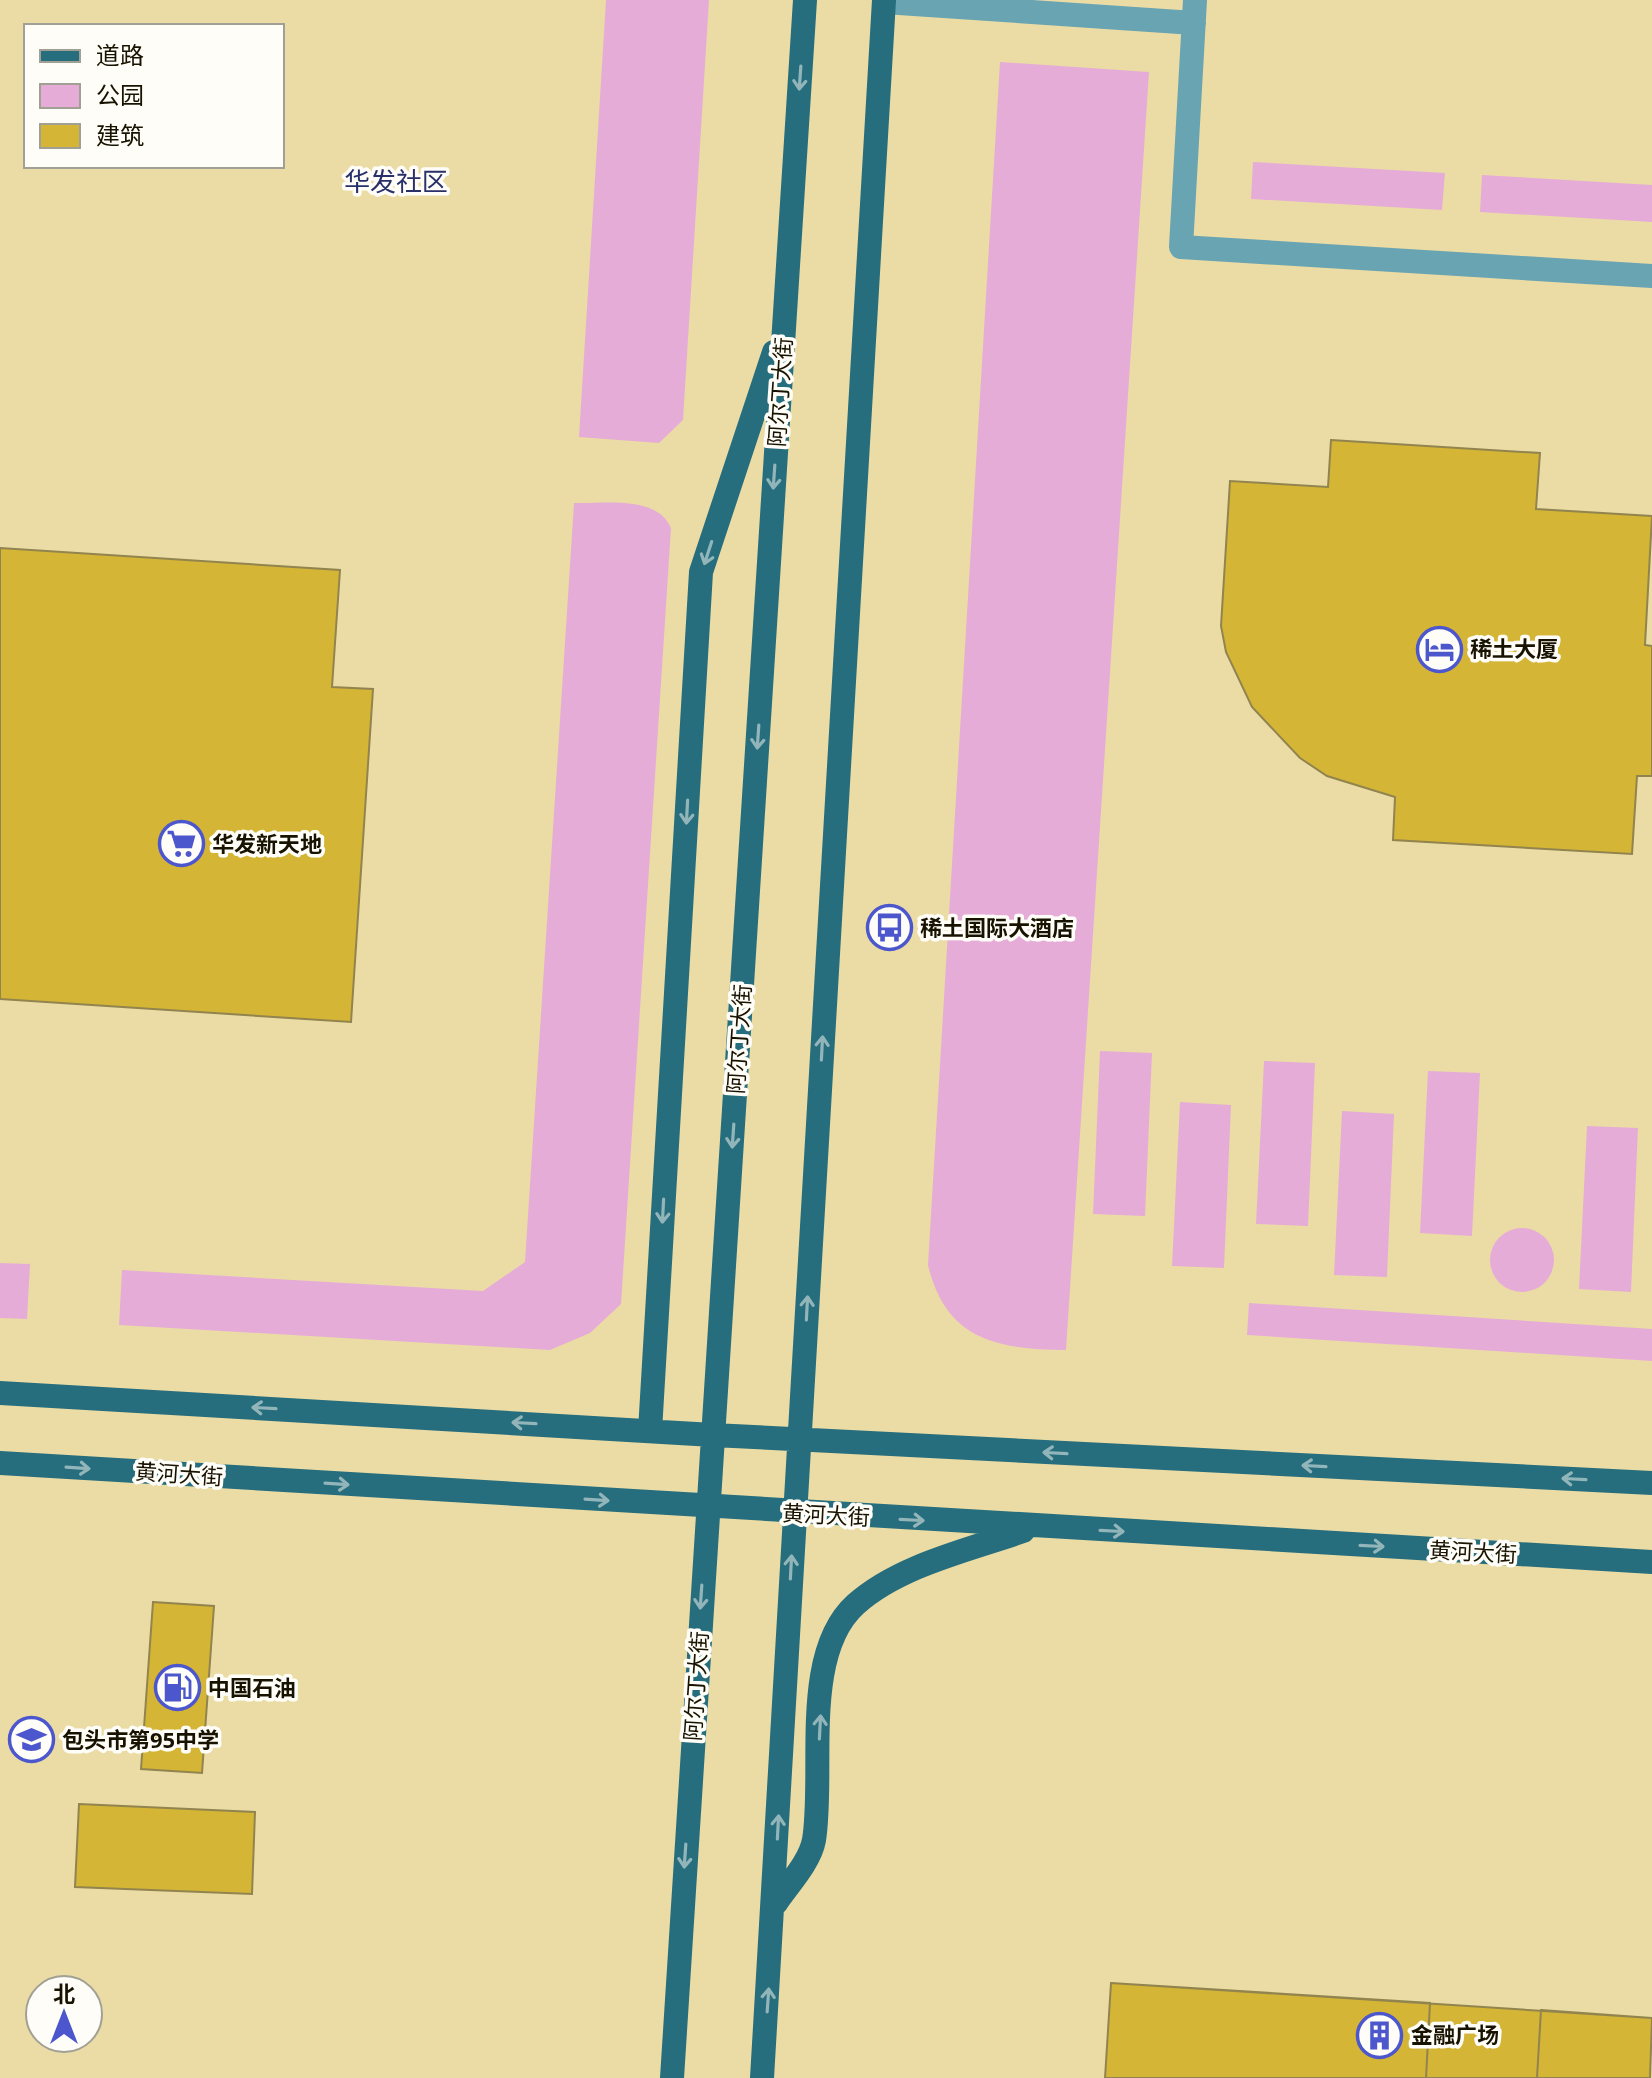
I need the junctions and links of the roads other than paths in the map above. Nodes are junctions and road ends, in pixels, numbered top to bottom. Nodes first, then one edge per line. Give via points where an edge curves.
1 (805, 0) edge
2 (884, 1) edge
3 (1194, 12) edge
4 (1652, 276) edge
5 (784, 320) junction
6 (0, 1393) edge
7 (650, 1431) junction
8 (713, 1435) junction
9 (799, 1440) junction
10 (0, 1463) edge
11 (1652, 1483) edge
12 (707, 1507) junction
13 (793, 1513) junction
14 (1035, 1527) junction
15 (1652, 1562) edge
16 (774, 1905) junction
17 (672, 2078) edge
18 (762, 2078) edge

1 -> 5 main road, 阿尔丁大街
2 - 3 street
9 -> 2 main road
3 - 4 street via 1181,247
5 -> 7 main road via 701,572
5 -> 8 main road, 阿尔丁大街
7 -> 6 main road
7 - 8 main road
8 - 9 main road
8 - 12 main road, 阿尔丁大街
11 -> 9 main road
9 - 13 main road
10 -> 12 main road, 黄河大街
12 - 13 main road, 黄河大街
12 -> 17 main road, 阿尔丁大街
13 -> 14 main road, 黄河大街
16 -> 13 main road
14 -> 15 main road, 黄河大街
16 -> 14 main road via 814,1842 824,1669 839,1623 872,1592 913,1570
18 -> 16 main road

